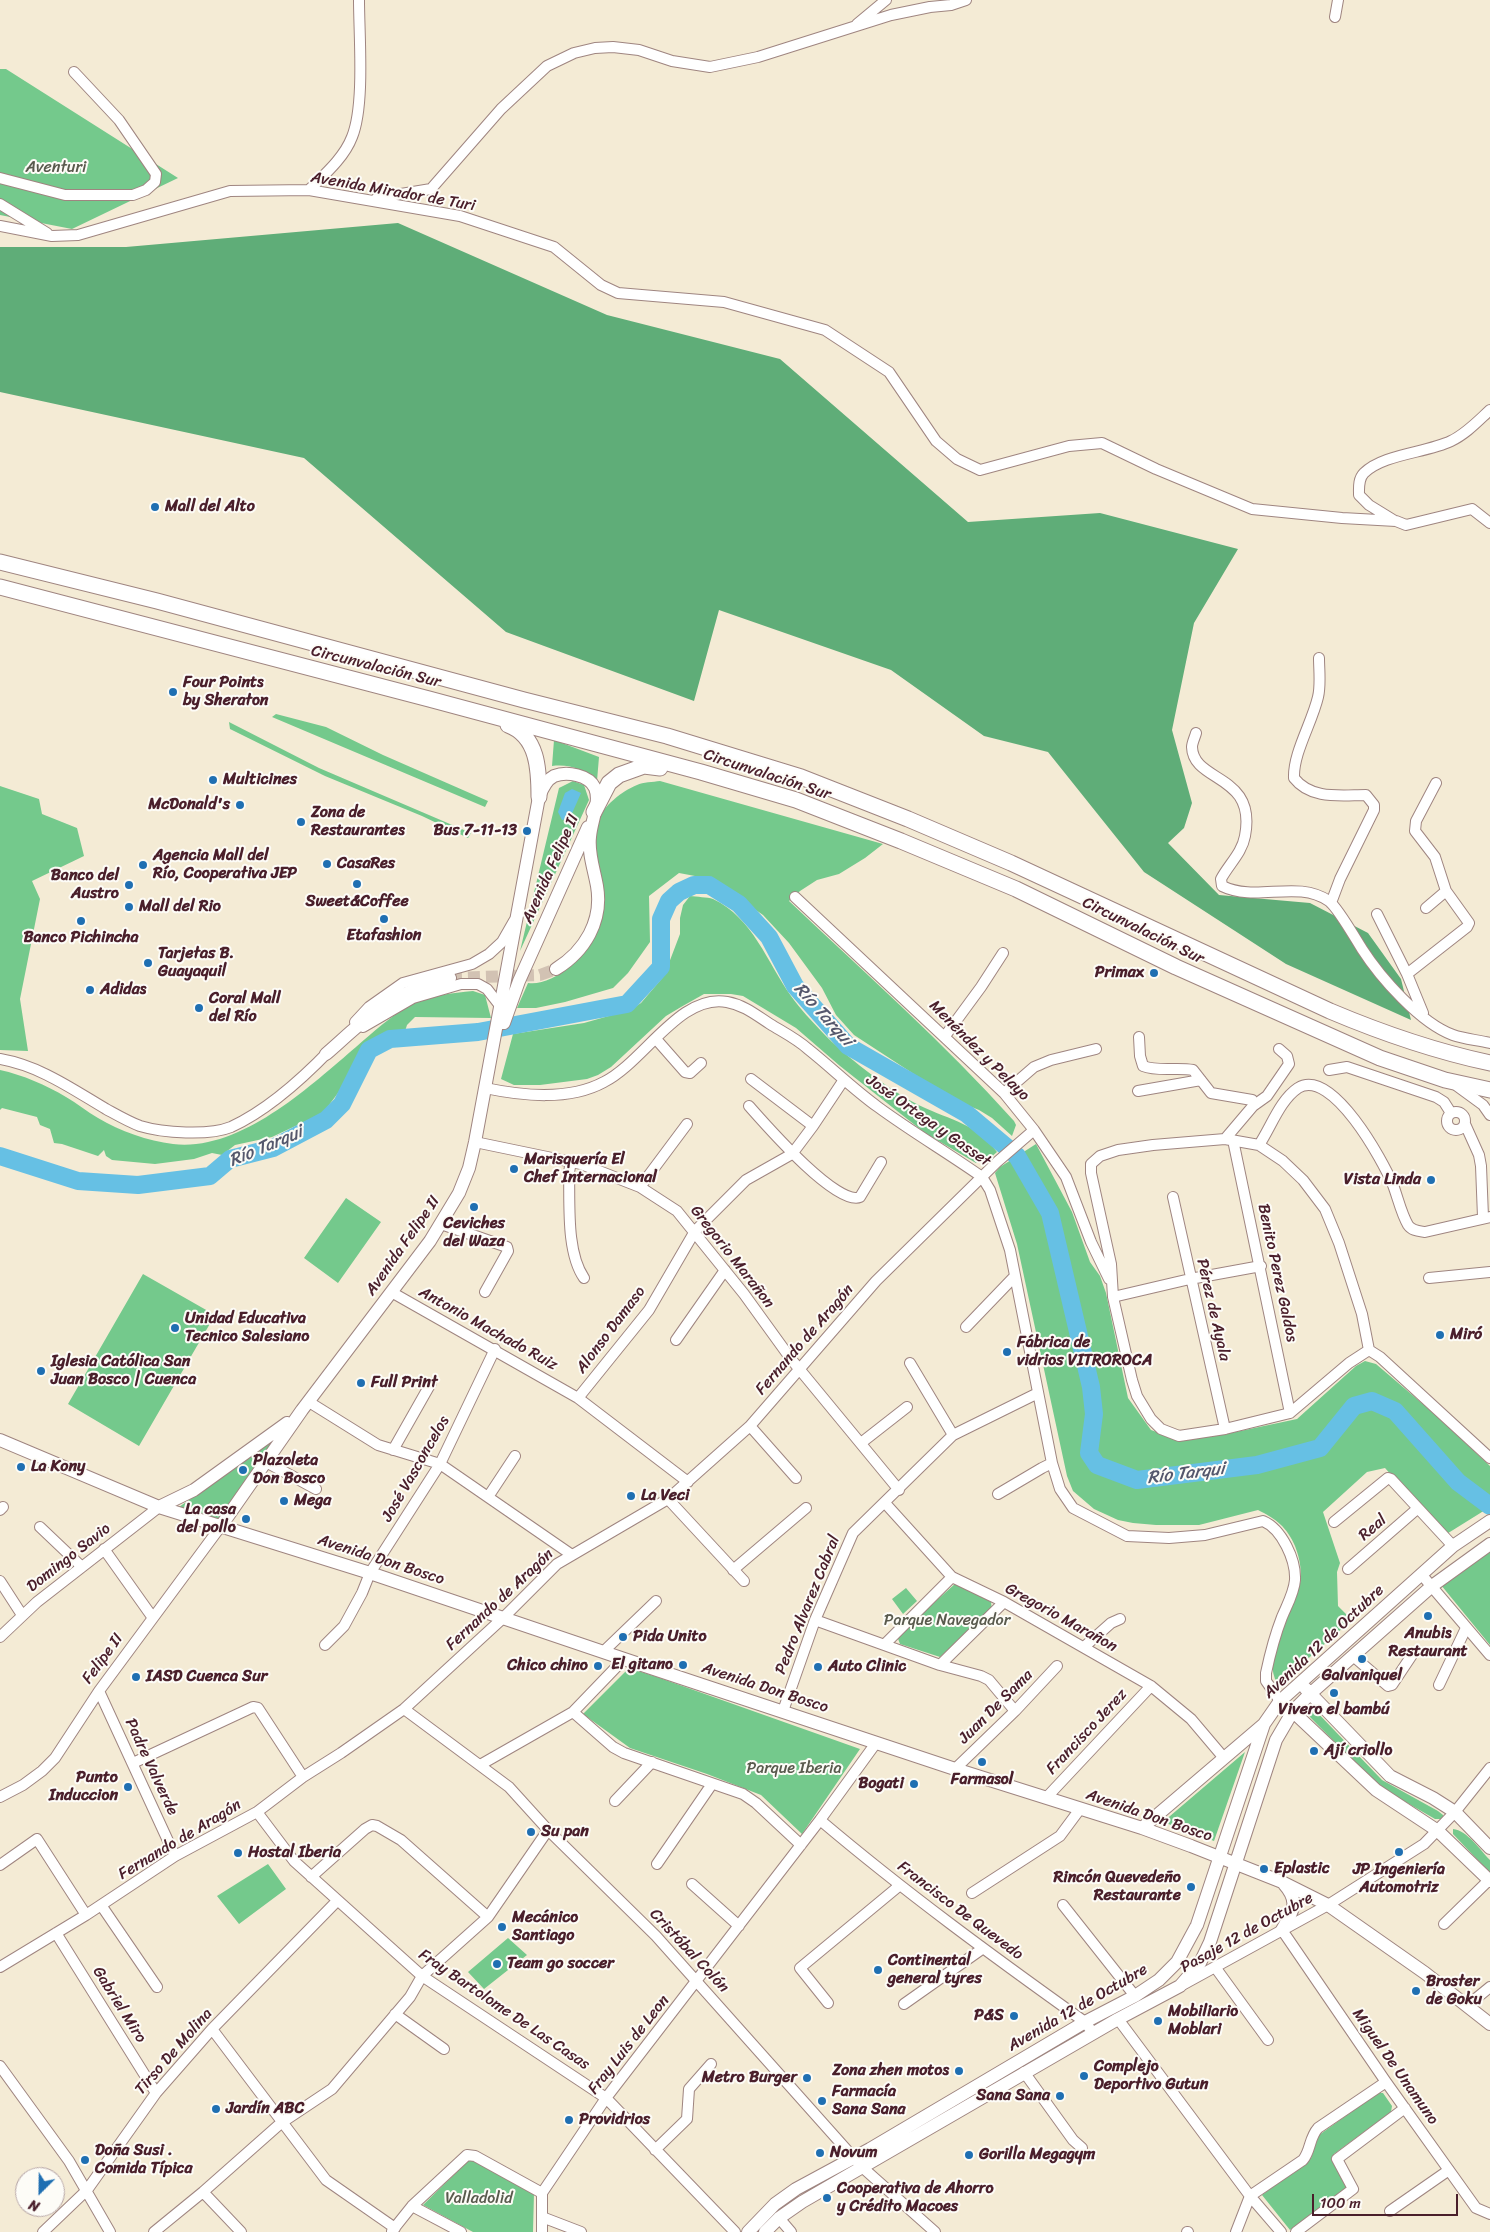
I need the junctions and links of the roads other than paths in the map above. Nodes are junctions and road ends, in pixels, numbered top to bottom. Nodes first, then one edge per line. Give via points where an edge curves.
1 (359, 0) edge
2 (886, 0) edge
3 (966, 0) edge
4 (1338, 0) edge
5 (1335, 17) dead end
6 (854, 26) junction
7 (74, 72) dead end
8 (0, 178) edge
9 (309, 190) junction
10 (370, 199) junction
11 (0, 204) edge
12 (0, 226) edge
13 (52, 236) junction
14 (1490, 410) edge
15 (1396, 521) junction
16 (1490, 523) edge
17 (0, 562) edge
18 (0, 587) edge
19 (1319, 658) dead end
20 (472, 711) junction
21 (1196, 732) dead end
22 (701, 772) junction
23 (1436, 783) dead end
24 (539, 797) junction
25 (594, 812) junction
26 (1446, 891) junction
27 (795, 898) dead end
28 (1331, 902) junction
29 (1426, 908) dead end
30 (517, 914) junction
31 (1378, 914) dead end
32 (1003, 953) dead end
33 (556, 969) tunnel mouth
34 (1407, 974) junction
35 (450, 978) tunnel mouth
36 (503, 1009) junction
37 (1424, 1016) junction
38 (945, 1036) junction
39 (1139, 1038) dead end
40 (656, 1039) junction
41 (1490, 1043) edge
42 (1096, 1049) dead end
43 (1279, 1049) dead end
44 (326, 1054) junction
45 (0, 1059) edge
46 (701, 1063) dead end
47 (1490, 1063) edge
48 (1330, 1070) dead end
49 (752, 1078) dead end
50 (1201, 1080) junction
51 (1445, 1080) junction
52 (843, 1081) junction
53 (486, 1084) junction
54 (1490, 1090) edge
55 (1138, 1091) dead end
56 (1004, 1093) junction
57 (749, 1106) dead end
58 (1253, 1106) junction
59 (1451, 1113) junction
60 (1490, 1115) edge
61 (686, 1124) dead end
62 (1465, 1124) junction
63 (813, 1126) junction
64 (1031, 1132) junction
65 (1229, 1140) junction
66 (475, 1142) junction
67 (1259, 1145) junction
68 (792, 1154) junction
69 (571, 1162) junction
70 (881, 1162) dead end
71 (982, 1177) junction
72 (640, 1187) junction
73 (1173, 1197) dead end
74 (1487, 1217) edge
75 (441, 1224) junction
76 (695, 1231) junction
77 (1261, 1266) junction
78 (725, 1270) junction
79 (1490, 1272) edge
80 (1015, 1276) junction
81 (584, 1278) dead end
82 (1429, 1278) dead end
83 (1190, 1279) junction
84 (1112, 1285) junction
85 (393, 1292) junction
86 (485, 1292) dead end
87 (1113, 1297) junction
88 (966, 1327) dead end
89 (676, 1340) dead end
90 (495, 1349) junction
91 (1369, 1350) junction
92 (910, 1363) dead end
93 (799, 1368) junction
94 (431, 1383) dead end
95 (1038, 1393) junction
96 (578, 1398) junction
97 (305, 1406) junction
98 (908, 1407) dead end
99 (1290, 1413) junction
100 (750, 1426) junction
101 (1225, 1430) junction
102 (953, 1435) junction
103 (0, 1440) edge
104 (861, 1443) junction
105 (393, 1450) junction
106 (515, 1456) dead end
107 (1490, 1458) edge
108 (266, 1462) junction
109 (1052, 1463) junction
110 (440, 1464) junction
111 (796, 1478) dead end
112 (688, 1482) junction
113 (316, 1489) dead end
114 (899, 1490) junction
115 (998, 1494) dead end
116 (488, 1497) junction
117 (668, 1499) junction
118 (885, 1503) junction
119 (159, 1507) junction
120 (806, 1508) dead end
121 (1418, 1509) junction
122 (1334, 1522) dead end
123 (1485, 1523) edge
124 (221, 1526) junction
125 (40, 1527) dead end
126 (1490, 1544) edge
127 (1453, 1546) junction
128 (104, 1549) junction
129 (572, 1555) junction
130 (82, 1566) junction
131 (1348, 1569) dead end
132 (733, 1570) junction
133 (370, 1573) junction
134 (1421, 1574) junction
135 (952, 1577) junction
136 (0, 1581) edge
137 (744, 1581) dead end
138 (1432, 1586) junction
139 (656, 1601) dead end
140 (1004, 1602) junction
141 (22, 1615) junction
142 (153, 1618) junction
143 (503, 1618) junction
144 (1120, 1619) dead end
145 (815, 1620) junction
146 (1466, 1628) junction
147 (1, 1633) edge
148 (326, 1644) dead end
149 (885, 1644) junction
150 (1084, 1647) junction
151 (603, 1652) junction
152 (1412, 1654) dead end
153 (1490, 1655) edge
154 (1353, 1656) junction
155 (624, 1660) junction
156 (940, 1665) junction
157 (1057, 1666) dead end
158 (1300, 1683) junction
159 (1439, 1684) dead end
160 (1151, 1686) junction
161 (98, 1691) junction
162 (1310, 1694) junction
163 (1280, 1701) junction
164 (404, 1709) junction
165 (783, 1711) junction
166 (1015, 1711) junction
167 (1293, 1711) junction
168 (573, 1712) junction
169 (1264, 1724) junction
170 (876, 1742) junction
171 (1224, 1758) junction
172 (652, 1762) junction
173 (134, 1763) junction
174 (480, 1765) junction
175 (1490, 1768) edge
176 (955, 1769) junction
177 (304, 1777) junction
178 (712, 1784) junction
179 (0, 1797) edge
180 (1046, 1798) junction
181 (615, 1801) dead end
182 (1080, 1809) junction
183 (257, 1812) junction
184 (1455, 1812) junction
185 (820, 1820) junction
186 (1142, 1828) junction
187 (548, 1830) junction
188 (1438, 1831) junction
189 (801, 1845) junction
190 (1490, 1848) edge
191 (175, 1856) junction
192 (1218, 1857) junction
193 (657, 1864) dead end
194 (1236, 1864) junction
195 (0, 1865) edge
196 (311, 1877) junction
197 (1490, 1881) edge
198 (1282, 1882) junction
199 (692, 1884) dead end
200 (899, 1886) junction
201 (972, 1893) dead end
202 (337, 1901) junction
203 (101, 1905) junction
204 (1063, 1905) dead end
205 (1328, 1905) junction
206 (86, 1915) junction
207 (488, 1917) junction
208 (1444, 1924) dead end
209 (739, 1926) junction
210 (1282, 1930) junction
211 (56, 1933) junction
212 (982, 1949) junction
213 (0, 1967) edge
214 (1215, 1967) junction
215 (422, 1976) junction
216 (697, 1981) junction
217 (1180, 1986) junction
218 (158, 1987) dead end
219 (1490, 1987) edge
220 (1136, 1996) junction
221 (828, 2002) dead end
222 (904, 2004) dead end
223 (1468, 2005) junction
224 (395, 2014) junction
225 (1118, 2019) junction
226 (1085, 2022) junction
227 (1490, 2024) edge
228 (212, 2030) junction
229 (1093, 2033) junction
230 (1268, 2040) dead end
231 (444, 2049) dead end
232 (711, 2064) dead end
233 (0, 2066) edge
234 (1024, 2072) junction
235 (1386, 2082) junction
236 (156, 2093) junction
237 (606, 2098) junction
238 (1405, 2108) junction
239 (281, 2123) junction
240 (1082, 2148) dead end
241 (655, 2150) junction
242 (858, 2162) junction
243 (1449, 2170) junction
244 (87, 2190) junction
245 (203, 2192) junction
246 (542, 2193) junction
247 (1250, 2196) junction
248 (412, 2206) junction
249 (1390, 2211) dead end
250 (1490, 2212) edge
251 (542, 2217) junction
252 (779, 2218) junction
253 (393, 2230) edge
254 (43, 2232) edge
255 (110, 2232) edge
256 (154, 2232) edge
257 (241, 2232) edge
258 (461, 2232) edge
259 (542, 2232) edge
260 (581, 2232) edge
261 (735, 2232) edge
262 (748, 2232) edge
263 (765, 2232) edge
264 (791, 2232) edge
265 (934, 2232) edge
266 (1236, 2232) edge
267 (1281, 2232) edge
268 (1296, 2232) edge

1 - 9 street via 360,78 353,137 342,155
2 - 6 street
3 - 6 street
4 - 5 street
6 - 10 street via 758,57 710,67 613,47 574,53 547,66 508,103 431,189
7 - 8 street via 119,120 156,174 155,182 146,190 132,195 65,195
9 - 10 street, Avenida Mirador de Turi
9 - 13 street, Avenida Mirador de Turi via 230,191 78,234
10 - 15 street, Avenida Mirador de Turi via 460,216 554,247 601,285 618,293 724,302 825,330 889,372 936,441 956,459 980,470 1069,446 1102,443 1252,509
11 - 13 street
12 - 13 street, Avenida Mirador de Turi
14 - 15 street via 1450,442 1378,464 1363,474 1358,485 1359,495
15 - 16 street, Avenida Mirador de Turi via 1406,525 1472,509
17 - 47 highway, Circunvalación Sur via 157,600 667,736 801,777 1011,863 1378,1031 1446,1054
18 - 20 highway, Circunvalación Sur
19 - 28 street via 1319,695 1296,758 1294,778 1300,786 1328,795 1366,795 1374,805
20 - 22 highway, Circunvalación Sur
20 - 24 highway via 513,727 525,737 538,766
21 - 28 street via 1192,748 1196,759 1209,773 1240,795 1245,804 1245,836 1237,857 1221,879 1222,886 1235,892 1304,890
22 - 25 highway via 644,766 610,783
22 - 51 highway, Circunvalación Sur via 796,800 901,840 1016,889 1176,967 1321,1032 1380,1058
23 - 26 street via 1416,821 1415,831 1435,856
24 - 25 main road via 544,785 554,776 577,775 594,785 597,795
24 - 30 main road, Avenida Felipe II
25 - 33 main road via 589,850 597,887 597,913 593,928 582,946 569,961
25 - 36 main road, Avenida Felipe II via 519,981
26 - 29 street
26 - 34 street via 1469,923
27 - 38 street, Menéndez y Pelayo
28 - 37 street via 1367,957 1402,997
30 - 36 main road, Avenida Felipe II
30 - 44 street via 502,942 489,954 472,964 402,983 369,1007
31 - 34 street
32 - 38 street
34 - 37 street
35 - 44 main road via 419,987 397,998
36 - 44 street via 487,989 478,984 461,984 413,998 351,1034
36 - 53 main road, Avenida Felipe II
37 - 41 street via 1452,1034
38 - 56 street, Menéndez y Pelayo
39 - 50 street via 1143,1066 1193,1070
40 - 46 street via 685,1072 690,1073
40 - 52 street, José Ortega y Gasset via 680,1015 701,1004 724,1001 742,1006 807,1048
40 - 53 street, José Ortega y Gasset via 629,1066 604,1082 578,1092 511,1094
42 - 56 street via 1034,1067
43 - 58 street via 1287,1056 1288,1064 1267,1096
44 - 45 street via 282,1095 230,1127 176,1133 140,1126 55,1077
48 - 59 street via 1347,1067 1436,1097
49 - 63 street
50 - 55 street
50 - 58 street via 1211,1093 1252,1100
51 - 54 highway, Circunvalación Sur
51 - 60 street via 1464,1090
52 - 63 street, Alonso Damaso
52 - 71 street, José Ortega y Gasset
53 - 66 main road, Avenida Felipe II
56 - 64 street, Menéndez y Pelayo
57 - 68 street
58 - 65 street
59 - 62 street via 1462,1114
59 - 62 street via 1447,1118 1450,1128 1460,1130
61 - 72 street
62 - 74 street via 1479,1155
63 - 68 street, Alonso Damaso
64 - 71 street, Fernando de Aragón
64 - 84 street, Menéndez y Pelayo via 1066,1177
65 - 67 street
65 - 77 street, Benito Perez Galdos
65 - 84 street via 1118,1150 1100,1156 1091,1164 1111,1264
66 - 69 street, Gregorio Marañon
66 - 75 main road, Avenida Felipe II via 459,1193
67 - 74 street via 1288,1096 1300,1087 1316,1086 1328,1090 1342,1104 1372,1145 1409,1226 1425,1232
67 - 91 street via 1303,1180 1325,1209 1340,1243 1362,1314
68 - 70 street via 837,1191 856,1198 860,1197
68 - 76 street, Alonso Damaso via 746,1180
69 - 72 street, Gregorio Marañon
69 - 81 street via 573,1248
71 - 80 street, José Ortega y Gasset via 990,1190 1010,1250
71 - 93 street, Fernando de Aragón via 876,1282
72 - 76 street, Gregorio Marañon via 677,1211
73 - 83 street, Pérez de Ayala
75 - 85 main road, Avenida Felipe II
75 - 86 street via 507,1247 508,1251
76 - 78 street, Gregorio Marañon
76 - 96 street, Alonso Damaso via 649,1310
77 - 83 street
77 - 99 street, Benito Perez Galdos
78 - 89 street
78 - 93 street, Gregorio Marañon
79 - 82 street
80 - 88 street
80 - 95 street, José Ortega y Gasset
83 - 87 street
83 - 101 street, Pérez de Ayala
84 - 87 street
85 - 90 street, Antonio Machado Ruiz
85 - 97 main road, Avenida Felipe II
87 - 101 street via 1137,1396 1155,1424 1179,1436
90 - 96 street, Antonio Machado Ruiz
90 - 110 street, José Vasconcelos
91 - 99 street
91 - 107 street
92 - 102 street
93 - 100 street, Fernando de Aragón
93 - 104 street, Gregorio Marañon
94 - 105 street
95 - 102 street, Pedro Alvarez Cabral
95 - 109 street, José Ortega y Gasset
96 - 112 street, Antonio Machado Ruiz
97 - 105 street
97 - 108 main road, Avenida Felipe II
97 - 119 main road, Avenida Felipe II via 278,1432 194,1490
98 - 104 street
99 - 101 street
100 - 111 street
100 - 112 street, Fernando de Aragón
102 - 114 street, Pedro Alvarez Cabral
103 - 119 main road, Avenida Don Bosco
104 - 114 street, Gregorio Marañon
105 - 110 street
106 - 116 street
108 - 113 street
108 - 124 main road, Avenida Felipe II
109 - 115 street
109 - 163 street, José Ortega y Gasset via 1060,1490 1073,1508 1127,1536 1169,1538 1205,1535 1263,1521 1269,1524 1284,1542 1294,1575 1266,1673 1266,1681
110 - 116 street
110 - 133 street, José Vasconcelos
112 - 117 street, Fernando de Aragón
114 - 118 street, Pedro Alvarez Cabral
116 - 129 street
117 - 129 street, Fernando de Aragón
117 - 132 street
118 - 135 street, Gregorio Marañon
118 - 145 street, Pedro Alvarez Cabral via 849,1539
119 - 124 main road, Avenida Don Bosco
119 - 128 street, Domingo Savio
120 - 132 street
121 - 122 street via 1388,1478
121 - 127 street
121 - 131 street, Real
123 - 127 main road, Avenida 12 de Octubre
124 - 133 main road, Avenida Don Bosco
124 - 142 street, Felipe II
125 - 130 street
126 - 138 main road, Avenida 12 de Octubre
127 - 134 main road, Avenida 12 de Octubre
128 - 130 street, Domingo Savio
128 - 142 street
129 - 143 street, Fernando de Aragón via 557,1564
130 - 141 street, Domingo Savio
132 - 137 street
133 - 143 main road, Avenida Don Bosco
133 - 148 street, José Vasconcelos via 344,1626
134 - 138 street
134 - 158 main road, Avenida 12 de Octubre
135 - 140 street, Gregorio Marañon
135 - 149 street
136 - 141 street
138 - 146 street
138 - 154 main road, Avenida 12 de Octubre
139 - 151 street
140 - 150 street, Gregorio Marañon
140 - 156 street
141 - 147 street, Domingo Savio
142 - 161 street, Felipe II
143 - 151 main road, Avenida Don Bosco
143 - 164 street, Fernando de Aragón
144 - 150 street
145 - 149 street
145 - 165 street, Pedro Alvarez Cabral
146 - 153 street
146 - 159 street
149 - 156 street
150 - 160 street, Gregorio Marañon
151 - 155 main road, Avenida Don Bosco
152 - 154 street via 1392,1685 1388,1686
154 - 162 main road, Avenida 12 de Octubre
155 - 165 main road, Avenida Don Bosco
155 - 168 street
156 - 166 street via 989,1680
157 - 166 street, Juan De Sama
158 - 162 main road
158 - 163 main road, Avenida 12 de Octubre
160 - 171 street, Gregorio Marañon via 1191,1719
160 - 180 street, Francisco Jerez
161 - 173 street, Padre Valverde
161 - 179 street, Felipe II via 55,1758 23,1785
162 - 167 main road, Avenida 12 de Octubre
162 - 184 main road via 1390,1776
163 - 167 main road, José Ortega y Gasset
163 - 169 main road, Avenida 12 de Octubre
164 - 174 street, Cristóbal Colón
164 - 177 street, Fernando de Aragón
165 - 170 main road, Avenida Don Bosco
166 - 176 street, Juan De Sama
167 - 188 main road, José Ortega y Gasset via 1376,1790
167 - 194 main road, Avenida 12 de Octubre via 1276,1740
168 - 172 street via 613,1746
168 - 174 street
169 - 171 main road
169 - 192 main road, Avenida 12 de Octubre
170 - 176 main road, Avenida Don Bosco
170 - 185 street, Fray Luis de Leon
171 - 186 main road
172 - 178 street
172 - 181 street
173 - 177 street via 253,1707 258,1708
173 - 191 street, Padre Valverde
174 - 187 street, Cristóbal Colón via 509,1787
175 - 184 street, Pasaje 12 de Octubre
176 - 180 main road, Avenida Don Bosco
177 - 183 street, Fernando de Aragón
178 - 189 street via 756,1802
178 - 193 street
180 - 182 main road, Avenida Don Bosco
182 - 186 main road, Avenida Don Bosco
182 - 201 street via 1060,1836
183 - 191 street, Fernando de Aragón
183 - 196 street, Fray Bartolome De Las Casas via 294,1861
184 - 188 street, Pasaje 12 de Octubre
184 - 190 main road
185 - 189 street, Fray Luis de Leon
185 - 200 street, Francisco De Quevedo
186 - 192 main road, Avenida Don Bosco
187 - 207 street
187 - 216 street, Cristóbal Colón
188 - 197 main road, José Ortega y Gasset
188 - 205 street, Pasaje 12 de Octubre via 1424,1844
189 - 209 street, Fray Luis de Leon
191 - 203 street, Fernando de Aragón
192 - 194 main road, Avenida Don Bosco
192 - 220 main road, Avenida 12 de Octubre via 1190,1942 1177,1962
194 - 198 main road, Avenida Don Bosco
194 - 217 main road, Avenida 12 de Octubre via 1210,1942 1200,1963
195 - 206 street via 37,1839
196 - 202 street, Fray Bartolome De Las Casas
196 - 207 street via 365,1828 377,1826 401,1840
197 - 208 street
198 - 205 main road, Avenida Don Bosco
198 - 210 main road via 1292,1893 1294,1903
199 - 209 street
200 - 212 street, Francisco De Quevedo
200 - 221 street via 800,1968
202 - 215 street, Fray Bartolome De Las Casas
202 - 228 street, Tirso De Molina
203 - 206 street, Fernando de Aragón
203 - 218 street
204 - 220 street
205 - 210 street, Pasaje 12 de Octubre
205 - 223 main road, Avenida Don Bosco
206 - 211 street, Fernando de Aragón
207 - 215 street
209 - 216 street, Fray Luis de Leon
210 - 214 street, Pasaje 12 de Octubre
210 - 235 street, Miguel De Unamuno
211 - 213 street, Fernando de Aragón
211 - 236 street, Gabriel Miro
212 - 222 street
212 - 226 street, Francisco De Quevedo
214 - 217 street, Pasaje 12 de Octubre
214 - 230 street
215 - 224 street
215 - 237 street, Fray Bartolome De Las Casas
216 - 237 street, Fray Luis de Leon
216 - 242 street, Cristóbal Colón
217 - 225 main road, Avenida 12 de Octubre
219 - 223 street
220 - 226 main road, Avenida 12 de Octubre
223 - 227 main road, Avenida Don Bosco
224 - 231 street
224 - 239 street via 332,2089
225 - 229 main road, Avenida 12 de Octubre
225 - 247 street
226 - 229 street, Francisco De Quevedo
226 - 242 main road, Avenida 12 de Octubre
228 - 236 street, Tirso De Molina
228 - 239 street
229 - 234 main road, Avenida 12 de Octubre
232 - 241 street via 689,2089 686,2119
233 - 244 street via 70,2161
234 - 240 street
234 - 242 main road, Avenida 12 de Octubre
235 - 238 street, Miguel De Unamuno
235 - 247 street via 1318,2128 1312,2136 1307,2156
236 - 244 street, Tirso De Molina
237 - 241 street, Fray Bartolome De Las Casas
237 - 246 street, Fray Luis de Leon
238 - 243 street, Miguel De Unamuno
238 - 268 street via 1337,2159 1353,2189
239 - 245 street
239 - 253 street via 326,2180
241 - 261 street, Fray Bartolome De Las Casas
242 - 252 main road, Avenida 12 de Octubre
242 - 262 main road, Avenida 12 de Octubre via 789,2194
242 - 265 street, Cristóbal Colón
243 - 249 street
243 - 250 street, Miguel De Unamuno via 1476,2208
244 - 254 street, Tirso De Molina
244 - 255 street
245 - 256 street
245 - 257 street
246 - 248 street via 475,2156 467,2156
246 - 251 street
247 - 266 street
247 - 267 street
248 - 253 street
248 - 258 street
251 - 259 street
251 - 260 street
252 - 263 main road, Avenida 12 de Octubre
252 - 264 street

